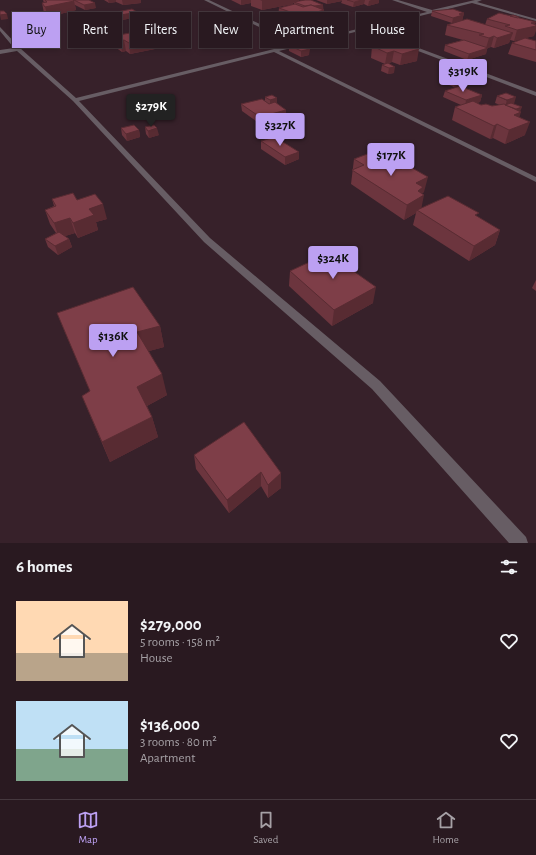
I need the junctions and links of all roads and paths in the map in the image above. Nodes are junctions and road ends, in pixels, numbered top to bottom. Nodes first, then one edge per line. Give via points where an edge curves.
1 (206, 0) edge
2 (394, 0) edge
3 (480, 0) edge
4 (472, 2) junction
5 (433, 12) junction
6 (419, 15) edge
7 (536, 20) edge
8 (260, 26) edge
9 (0, 28) edge
10 (288, 48) edge
11 (414, 48) edge
12 (18, 49) junction
13 (275, 51) junction
14 (0, 52) edge
15 (536, 94) edge
16 (75, 100) junction
17 (536, 180) edge
18 (520, 543) edge

1 - 8 street
2 - 5 street
3 - 4 street
4 - 5 street
4 - 7 street
5 - 6 street
9 - 12 street
10 - 13 street
11 - 15 street
12 - 14 street
12 - 16 street
13 - 16 street
13 - 17 street
16 - 18 street via 207,240 376,386

